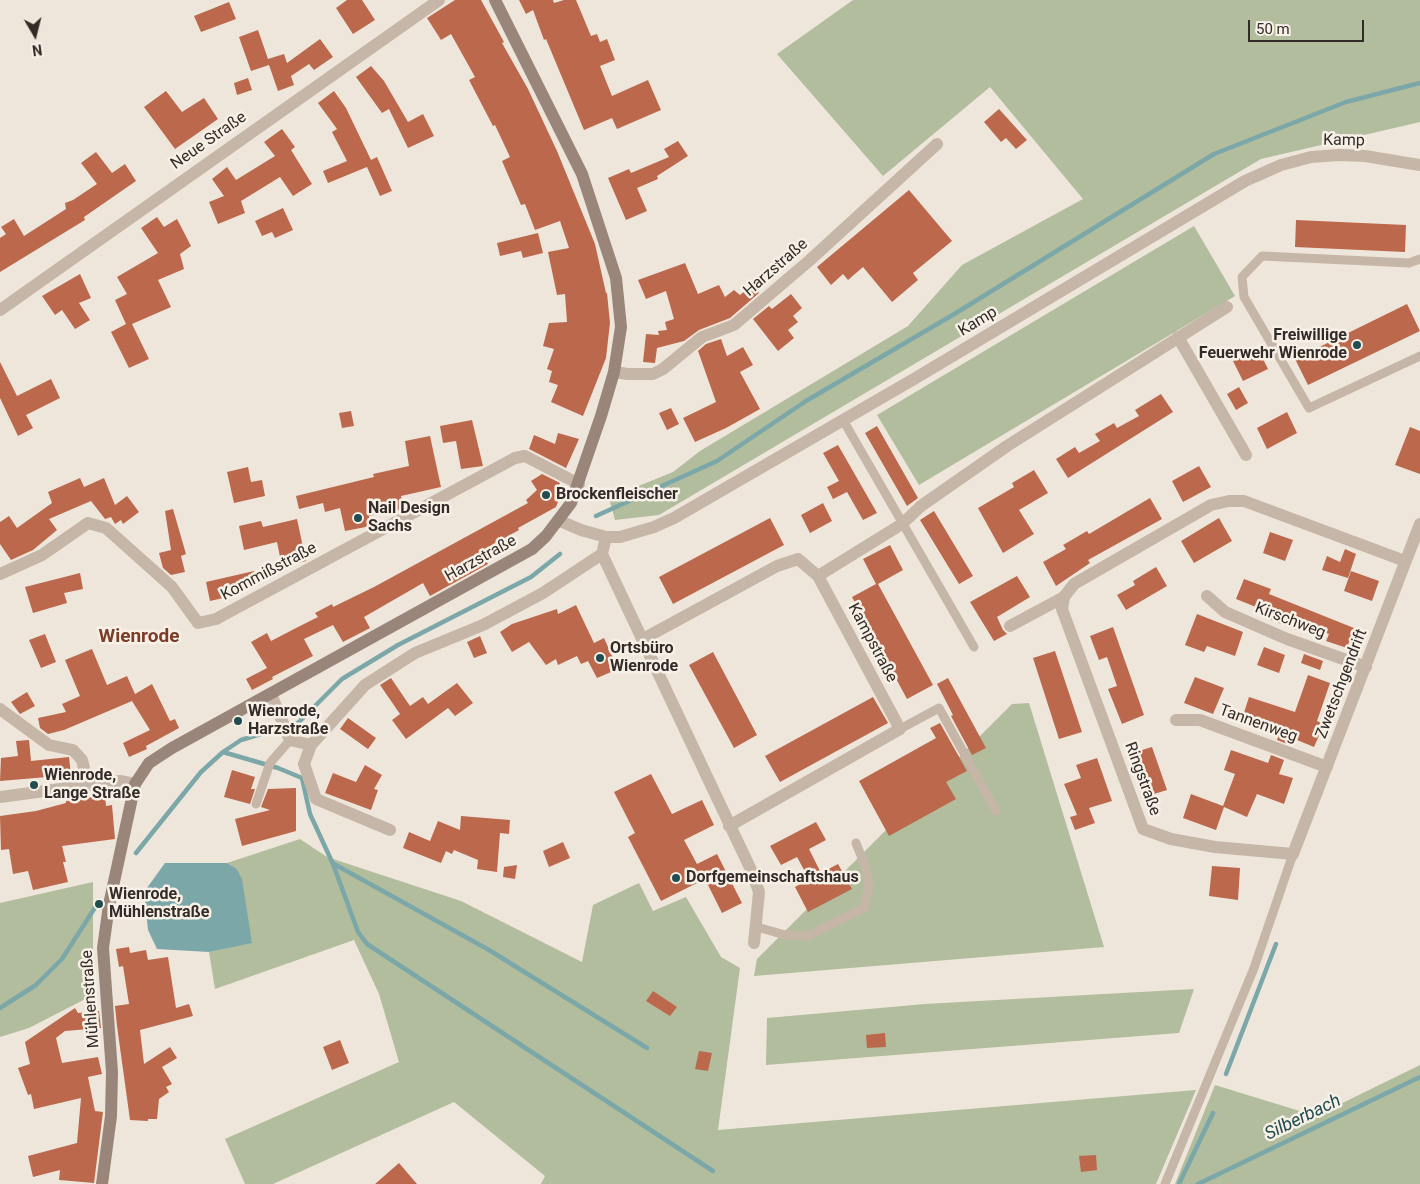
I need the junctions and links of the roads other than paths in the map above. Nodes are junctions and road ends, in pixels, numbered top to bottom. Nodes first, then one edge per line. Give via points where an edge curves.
1 (439, 0) edge
2 (494, 0) edge
3 (938, 144) dead end
4 (1420, 166) edge
5 (1420, 258) edge
6 (1227, 307) dead end
7 (0, 310) edge
8 (1178, 337) junction
9 (1420, 356) edge
10 (614, 372) junction
11 (843, 420) junction
12 (1246, 455) dead end
13 (578, 484) junction
14 (560, 520) junction
15 (902, 524) junction
16 (1420, 524) edge
17 (606, 537) junction
18 (602, 554) junction
19 (1405, 561) junction
20 (0, 574) edge
21 (818, 576) junction
22 (1064, 596) junction
23 (1207, 596) dead end
24 (1010, 626) dead end
25 (643, 639) junction
26 (974, 647) dead end
27 (1366, 667) junction
28 (271, 694) junction
29 (0, 709) edge
30 (1176, 720) dead end
31 (900, 729) junction
32 (289, 737) junction
33 (311, 745) junction
34 (1327, 767) junction
35 (136, 784) junction
36 (88, 785) junction
37 (0, 797) edge
38 (256, 804) dead end
39 (996, 811) dead end
40 (729, 826) junction
41 (390, 830) dead end
42 (856, 843) dead end
43 (1293, 854) junction
44 (757, 928) junction
45 (754, 943) dead end
46 (102, 1184) edge
47 (1165, 1184) edge

1 - 7 street, Neue Straße
2 - 10 main road, Harzstraße via 582,174 603,232 620,298 621,327
3 - 10 street, Harzstraße via 734,325 702,337 653,374
4 - 11 street, Kamp via 1365,156 1312,157 1245,181
5 - 9 lane via 1409,263 1262,256 1242,277 1244,297 1309,408
6 - 8 street
8 - 12 street
8 - 15 street via 1006,446 921,506
10 - 13 main road, Harzstraße
11 - 15 lane
11 - 17 street, Kamp via 674,518 634,534
13 - 14 main road, Harzstraße
13 - 20 street, Kommißstraße via 525,456 515,458 216,619 198,624 172,587 106,528 88,523 42,555
14 - 17 street, Kamp
14 - 28 main road, Harzstraße via 546,536 518,557
15 - 21 street
15 - 26 lane
16 - 19 street, Zwetschgendrift
17 - 18 street
18 - 25 street
18 - 33 street via 543,593 483,625 415,653 365,685
19 - 22 street via 1244,501 1229,501 1211,505 1124,555 1074,584
19 - 27 street, Zwetschgendrift
21 - 25 street, Kampstraße via 798,559 777,566
21 - 31 street, Kampstraße
22 - 24 street
22 - 43 street, Ringstraße via 1062,609 1143,829 1171,839 1215,847
23 - 27 street, Kirschweg via 1224,612
25 - 40 street
27 - 34 street, Zwetschgendrift
28 - 32 street
28 - 35 main road, Harzstraße via 172,748 150,763
29 - 36 street via 49,745 73,750 82,760
30 - 34 street, Tannenweg via 1200,720
31 - 39 lane via 939,708
31 - 40 street
32 - 33 street
32 - 38 lane via 269,767
33 - 41 street via 304,764 316,799
34 - 43 street, Zwetschgendrift
35 - 36 street via 120,781
35 - 46 main road, Mühlenstraße via 103,948 112,1072 111,1116
36 - 37 street
40 - 44 street via 759,892
42 - 44 lane via 866,868 869,887 864,908 807,936
43 - 47 lane via 1254,968
44 - 45 street

